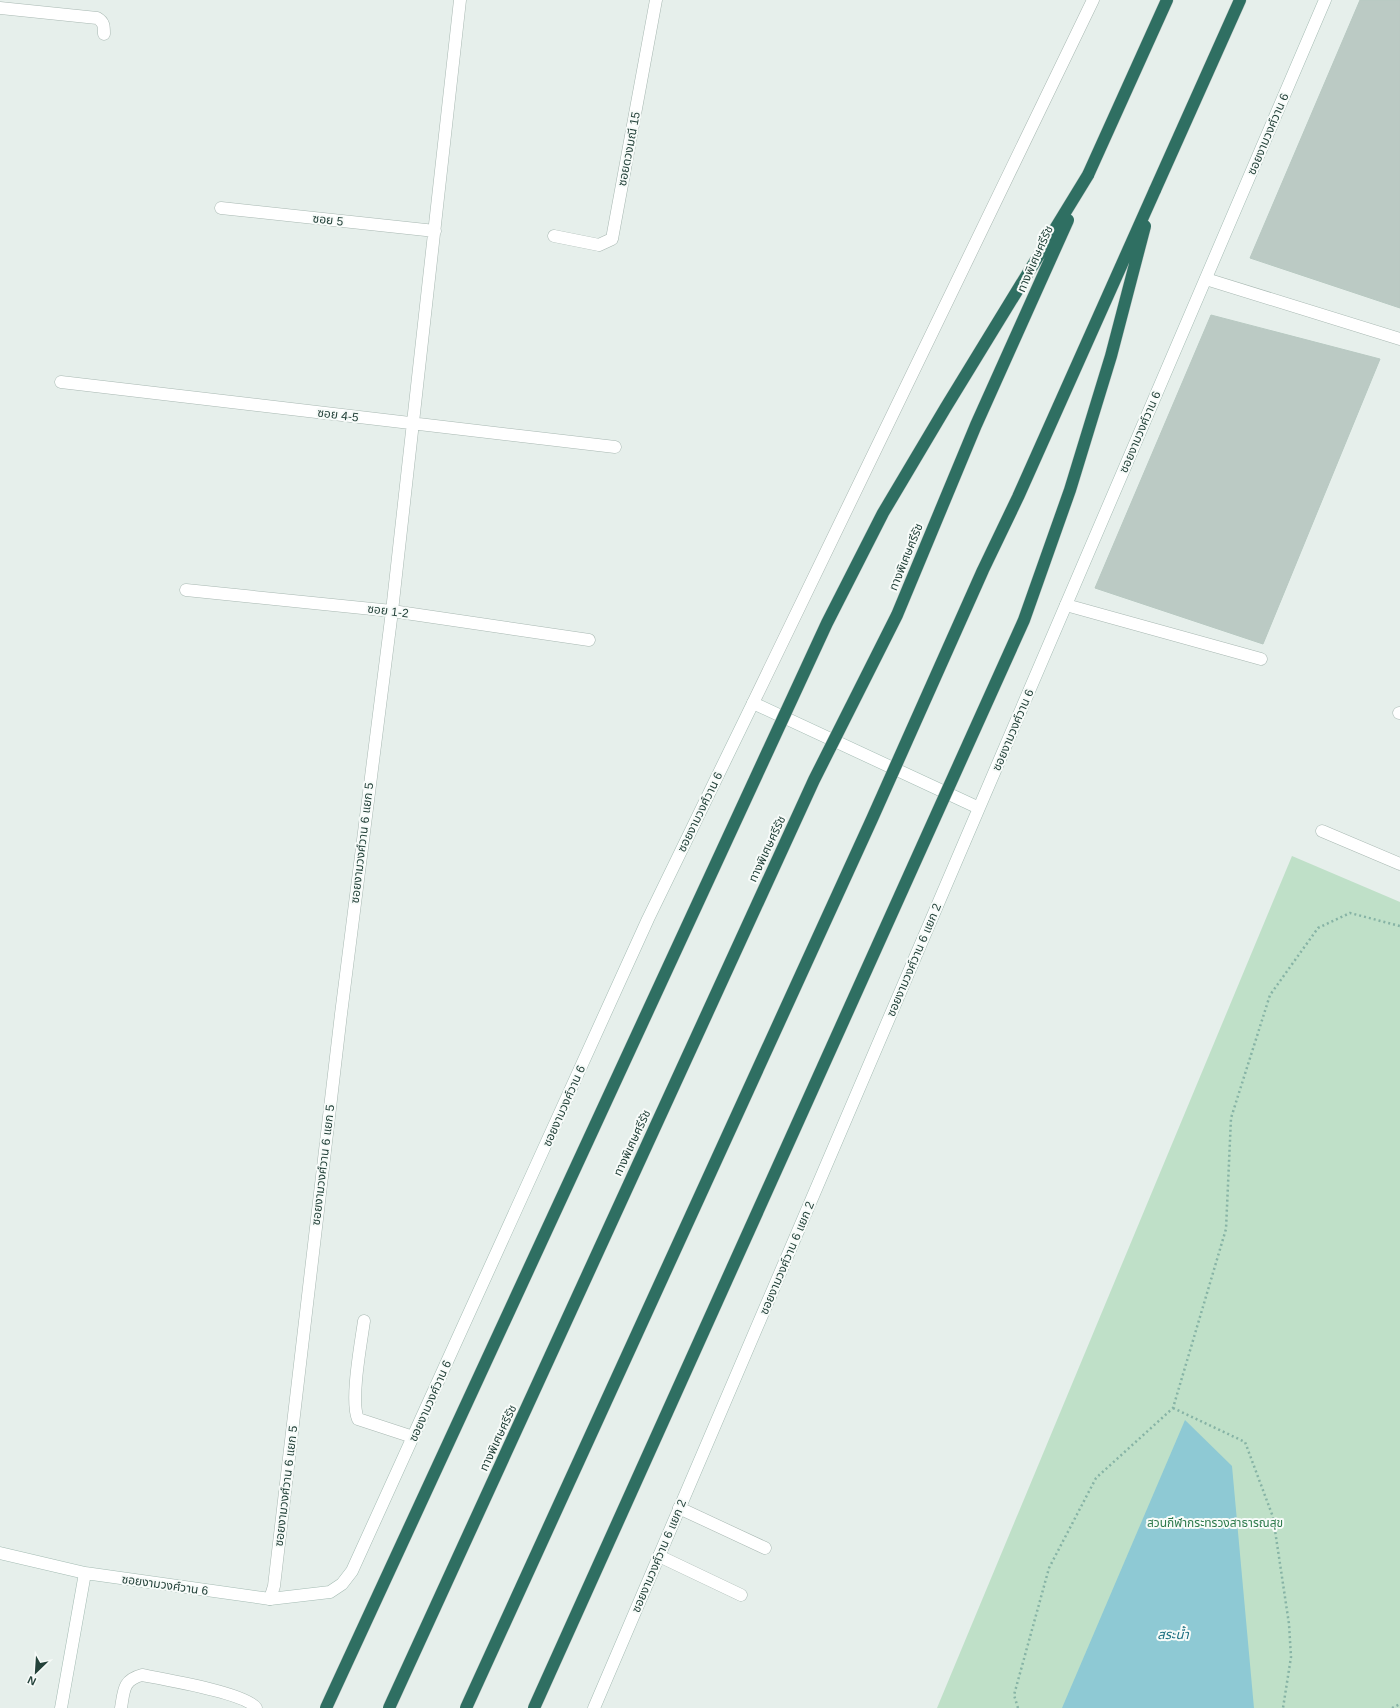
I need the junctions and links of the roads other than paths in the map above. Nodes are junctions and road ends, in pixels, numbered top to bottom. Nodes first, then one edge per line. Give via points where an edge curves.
1 (460, 0) edge
2 (656, 0) edge
3 (1093, 0) edge
4 (1167, 0) edge
5 (1240, 0) edge
6 (1325, 0) edge
7 (0, 8) edge
8 (104, 34) dead end
9 (1088, 175) junction
10 (1155, 190) junction
11 (221, 208) dead end
12 (435, 231) junction
13 (554, 236) dead end
14 (1206, 279) junction
15 (1400, 339) edge
16 (61, 382) dead end
17 (412, 424) junction
18 (615, 447) dead end
19 (186, 590) dead end
20 (1066, 605) junction
21 (392, 611) junction
22 (589, 640) dead end
23 (1261, 659) dead end
24 (753, 703) junction
25 (979, 808) junction
26 (1322, 831) dead end
27 (1400, 864) edge
28 (364, 1321) dead end
29 (414, 1437) junction
30 (679, 1508) junction
31 (765, 1548) dead end
32 (0, 1553) edge
33 (659, 1556) junction
34 (86, 1573) junction
35 (742, 1595) dead end
36 (270, 1599) junction
37 (61, 1708) edge
38 (121, 1708) edge
39 (256, 1708) edge
40 (326, 1708) edge
41 (389, 1708) edge
42 (466, 1708) edge
43 (534, 1708) edge
44 (594, 1708) edge

1 - 12 street, ซอยงามวงศ์วาน 6 แยก 5
2 - 13 street, ซอยดวงมณี 15 via 612,239 599,246
3 - 24 street, ซอยงามวงศ์วาน 6
4 - 9 highway, ทางพิเศษศรีรัช
5 - 10 highway
6 - 14 street, ซอยงามวงศ์วาน 6
7 - 8 street via 97,18 104,25
9 - 40 highway, bridge via 883,513 827,623
9 - 41 highway, ทางพิเศษศรีรัช, bridge via 976,425 897,615 814,780
10 - 42 highway, bridge via 1018,497
10 - 43 highway, bridge via 1111,356 1070,490 1024,620
11 - 12 street, ซอย 5
12 - 17 street, ซอยงามวงศ์วาน 6 แยก 5
14 - 15 street
14 - 20 street, ซอยงามวงศ์วาน 6
16 - 17 street, ซอย 4-5
17 - 18 street, ซอย 4-5
17 - 21 street, ซอยงามวงศ์วาน 6 แยก 5
19 - 21 street, ซอย 1-2
20 - 23 street
20 - 25 street, ซอยงามวงศ์วาน 6
21 - 22 street, ซอย 1-2
21 - 36 street, ซอยงามวงศ์วาน 6 แยก 5 via 340,1022 274,1586
24 - 25 street
24 - 29 street, ซอยงามวงศ์วาน 6 via 648,919
25 - 30 street, ซอยงามวงศ์วาน 6 แยก 2
26 - 27 street
28 - 29 street via 355,1412 358,1419
29 - 36 street, ซอยงามวงศ์วาน 6 via 352,1571 342,1584 330,1592
30 - 31 street
30 - 33 street, ซอยงามวงศ์วาน 6 แยก 2
32 - 34 street, ซอยงามวงศ์วาน 6
33 - 35 street
33 - 44 street, ซอยงามวงศ์วาน 6 แยก 2
34 - 36 street, ซอยงามวงศ์วาน 6
34 - 37 street
38 - 39 street via 125,1685 132,1678 142,1674 231,1695 250,1702

